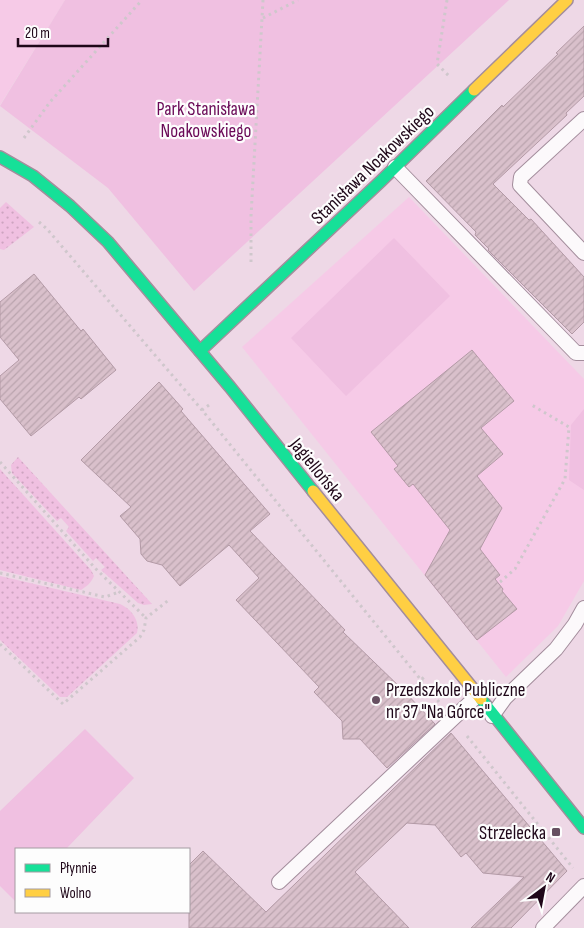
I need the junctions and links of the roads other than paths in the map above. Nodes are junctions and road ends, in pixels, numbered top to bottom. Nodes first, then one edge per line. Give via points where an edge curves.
1 (567, 0) edge
2 (584, 119) edge
3 (0, 157) edge
4 (395, 167) junction
5 (584, 253) edge
6 (200, 351) junction
7 (584, 352) edge
8 (584, 608) edge
9 (477, 696) junction
10 (492, 716) junction
11 (584, 828) edge
12 (581, 880) edge
13 (279, 882) dead end
14 (543, 928) edge

1 - 4 street, Stanisława Noakowskiego
2 - 5 lane via 521,177 520,185
3 - 6 street, Jagiellońska via 33,176 108,242
4 - 6 street, Stanisława Noakowskiego
4 - 7 lane via 576,353
6 - 9 street, Jagiellońska
8 - 10 lane via 556,648
9 - 10 street, Jagiellońska
9 - 13 lane
10 - 11 street, Jagiellońska
12 - 14 lane

